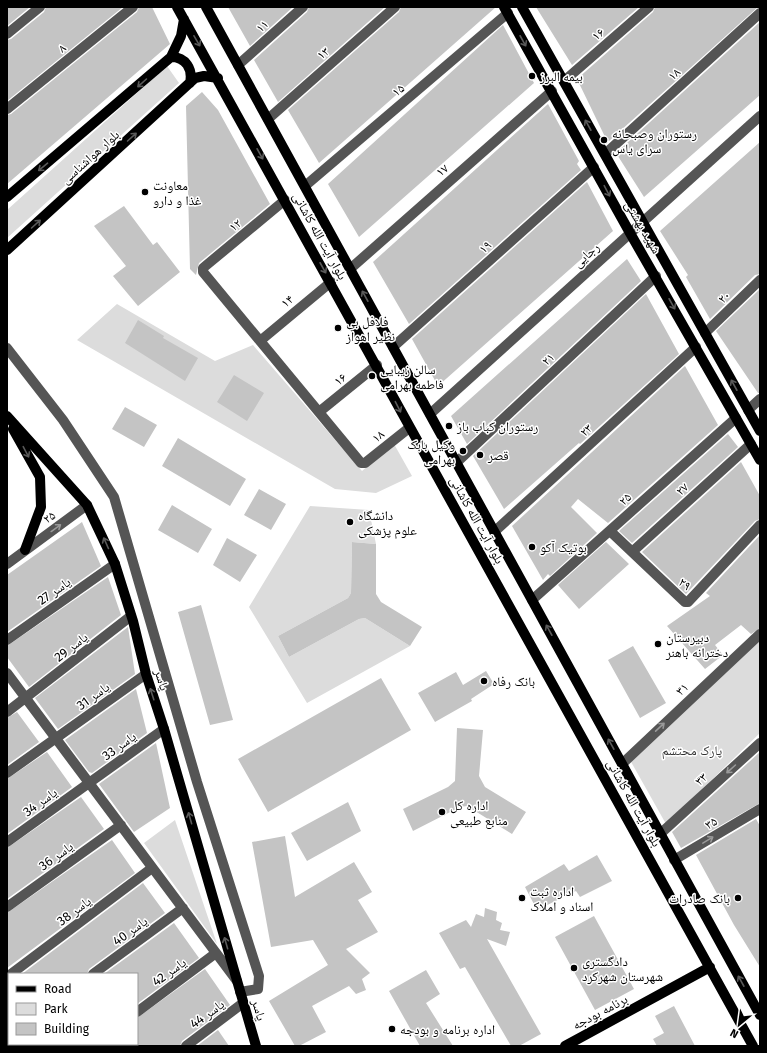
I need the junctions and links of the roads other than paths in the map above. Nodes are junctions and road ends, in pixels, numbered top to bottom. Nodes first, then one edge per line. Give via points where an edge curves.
1 (40, 7) edge
2 (133, 7) edge
3 (177, 7) edge
4 (206, 7) edge
5 (302, 7) edge
6 (396, 7) edge
7 (522, 7) edge
8 (649, 7) edge
9 (506, 10) edge
10 (760, 13) edge
11 (184, 19) junction
12 (7, 34) edge
13 (171, 57) junction
14 (238, 65) junction
15 (218, 78) junction
16 (564, 81) junction
17 (190, 83) junction
18 (552, 91) junction
19 (7, 110) edge
20 (760, 116) edge
21 (268, 119) junction
22 (605, 154) junction
23 (594, 167) junction
24 (305, 186) junction
25 (7, 197) edge
26 (285, 200) junction
27 (642, 222) junction
28 (630, 233) junction
29 (7, 250) edge
30 (350, 269) junction
31 (656, 276) junction
32 (760, 280) edge
33 (331, 282) junction
34 (705, 333) junction
35 (260, 341) junction
36 (393, 346) junction
37 (696, 347) junction
38 (7, 348) edge
39 (377, 365) junction
40 (760, 399) edge
41 (748, 410) junction
42 (319, 412) junction
43 (430, 414) junction
44 (7, 417) edge
45 (736, 418) junction
46 (409, 428) junction
47 (760, 431) edge
48 (751, 444) junction
49 (760, 460) edge
50 (457, 462) junction
51 (88, 505) junction
52 (760, 525) edge
53 (610, 531) junction
54 (494, 532) junction
55 (25, 550) junction
56 (632, 552) junction
57 (7, 564) edge
58 (115, 564) junction
59 (532, 600) junction
60 (131, 616) junction
61 (760, 634) edge
62 (7, 640) edge
63 (7, 673) edge
64 (146, 674) junction
65 (26, 699) junction
66 (7, 712) edge
67 (164, 729) junction
68 (56, 739) junction
69 (760, 743) edge
70 (622, 764) junction
71 (7, 773) edge
72 (89, 783) junction
73 (760, 809) edge
74 (121, 825) junction
75 (660, 834) junction
76 (7, 842) edge
77 (674, 860) junction
78 (152, 868) junction
79 (7, 908) edge
80 (183, 908) junction
81 (216, 954) junction
82 (710, 967) junction
83 (12, 973) edge
84 (94, 973) edge
85 (237, 980) junction
86 (240, 992) junction
87 (243, 1003) junction
88 (138, 1011) edge
89 (760, 1015) edge
90 (186, 1046) edge
91 (256, 1046) edge
92 (565, 1046) edge
93 (753, 1046) edge

1 - 12 street
2 - 19 street, ۸
3 - 11 main road, بلوار آیت الله کاشانی
4 - 14 main road, بلوار آیت الله کاشانی
5 - 14 street, ۱۱
6 - 21 street, ۱۳
7 - 16 main road, شهید بهشتی
8 - 16 street, ۱۶
9 -> 18 main road, شهید بهشتی
9 - 24 street, ۱۵
10 - 22 street, ۱۸
11 - 13 main road via 181,36
11 -> 15 main road, بلوار آیت الله کاشانی
13 - 17 main road via 180,58 188,65 191,73
13 -> 25 main road, بلوار هواشناسی
14 - 21 main road, بلوار آیت الله کاشانی
15 - 17 main road via 204,76 195,78
15 -> 26 main road, بلوار آیت الله کاشانی
22 -> 16 main road, شهید بهشتی
29 -> 17 main road, بلوار هواشناسی
18 - 23 main road, شهید بهشتی
18 - 30 street, ۱۷
20 - 27 street, رجایی
21 - 24 main road, بلوار آیت الله کاشانی
22 - 27 main road, شهید بهشتی
23 -> 28 main road, شهید بهشتی
23 - 36 street, ۱۹
24 - 30 main road, بلوار آیت الله کاشانی
26 -> 33 main road, بلوار آیت الله کاشانی
26 - 35 street, ۱۲ via 202,270
27 - 28 street, رجایی
27 - 34 main road, شهید بهشتی
28 - 31 main road, شهید بهشتی
28 - 43 street, رجایی
36 -> 30 main road, بلوار آیت الله کاشانی
31 -> 37 main road, شهید بهشتی
31 - 50 street, ۲۱
32 - 34 street, ۲۰
33 - 35 street, ۱۴
33 - 39 main road, بلوار آیت الله کاشانی
41 -> 34 main road, شهید بهشتی
35 - 42 street
36 - 43 main road, بلوار آیت الله کاشانی
37 - 45 main road, شهید بهشتی
37 - 54 street, ۲۳
38 - 86 street via 63,420 114,497 197,782 259,976 258,989
39 - 42 street, ۱۶
39 -> 46 main road, بلوار آیت الله کاشانی
40 - 41 street
41 - 47 main road, شهید بهشتی
42 - 46 street, ۱۸ via 362,464
43 - 50 main road, بلوار آیت الله کاشانی
44 - 51 main road, یاسر
44 -> 55 main road via 40,477 41,507
45 - 48 main road, شهید بهشتی
45 - 53 street, ۲۵
46 - 82 main road, بلوار آیت الله کاشانی via 434,468
48 - 49 main road, شهید بهشتی
48 - 56 street, ۲۷
50 - 54 main road, بلوار آیت الله کاشانی
55 -> 51 street, ۲۵
58 -> 51 main road, یاسر
52 - 56 street, ۲۹ via 688,602
53 - 56 street, ۲۹
53 - 59 street, ۲۵
54 - 59 main road, بلوار آیت الله کاشانی
55 - 57 street, ۲۵
58 - 60 main road, یاسر
58 - 62 street, یاسر 27
70 -> 59 main road, بلوار آیت الله کاشانی
60 - 64 main road, یاسر
60 - 65 street, یاسر 29
70 -> 61 street, ۳۱
63 - 65 street, یاسر
67 -> 64 main road, یاسر
64 - 68 street, یاسر 31
65 - 66 street, یاسر 29
65 - 68 street, یاسر
67 - 72 street, یاسر 33
85 -> 67 main road, یاسر
68 - 71 street, یاسر 31
68 - 72 street, یاسر
69 -> 75 street, ۳۳
70 - 75 main road, بلوار آیت الله کاشانی
72 - 74 street, یاسر
72 - 76 street, یاسر 34
77 -> 73 street, ۳۵
74 - 78 street, یاسر
74 - 79 street, یاسر 36
75 - 77 main road, بلوار آیت الله کاشانی
89 -> 77 main road, بلوار آیت الله کاشانی
78 - 80 street, یاسر
78 - 83 street, یاسر 38
80 - 81 street, یاسر
80 - 84 street, یاسر 40
81 - 85 street, یاسر
81 - 88 street, یاسر 42
82 - 92 main road, برنامه بودجه
82 - 93 main road, بلوار آیت الله کاشانی
85 - 86 main road, یاسر
86 - 87 main road, یاسر
87 - 90 street, یاسر 44
87 - 91 main road, یاسر

